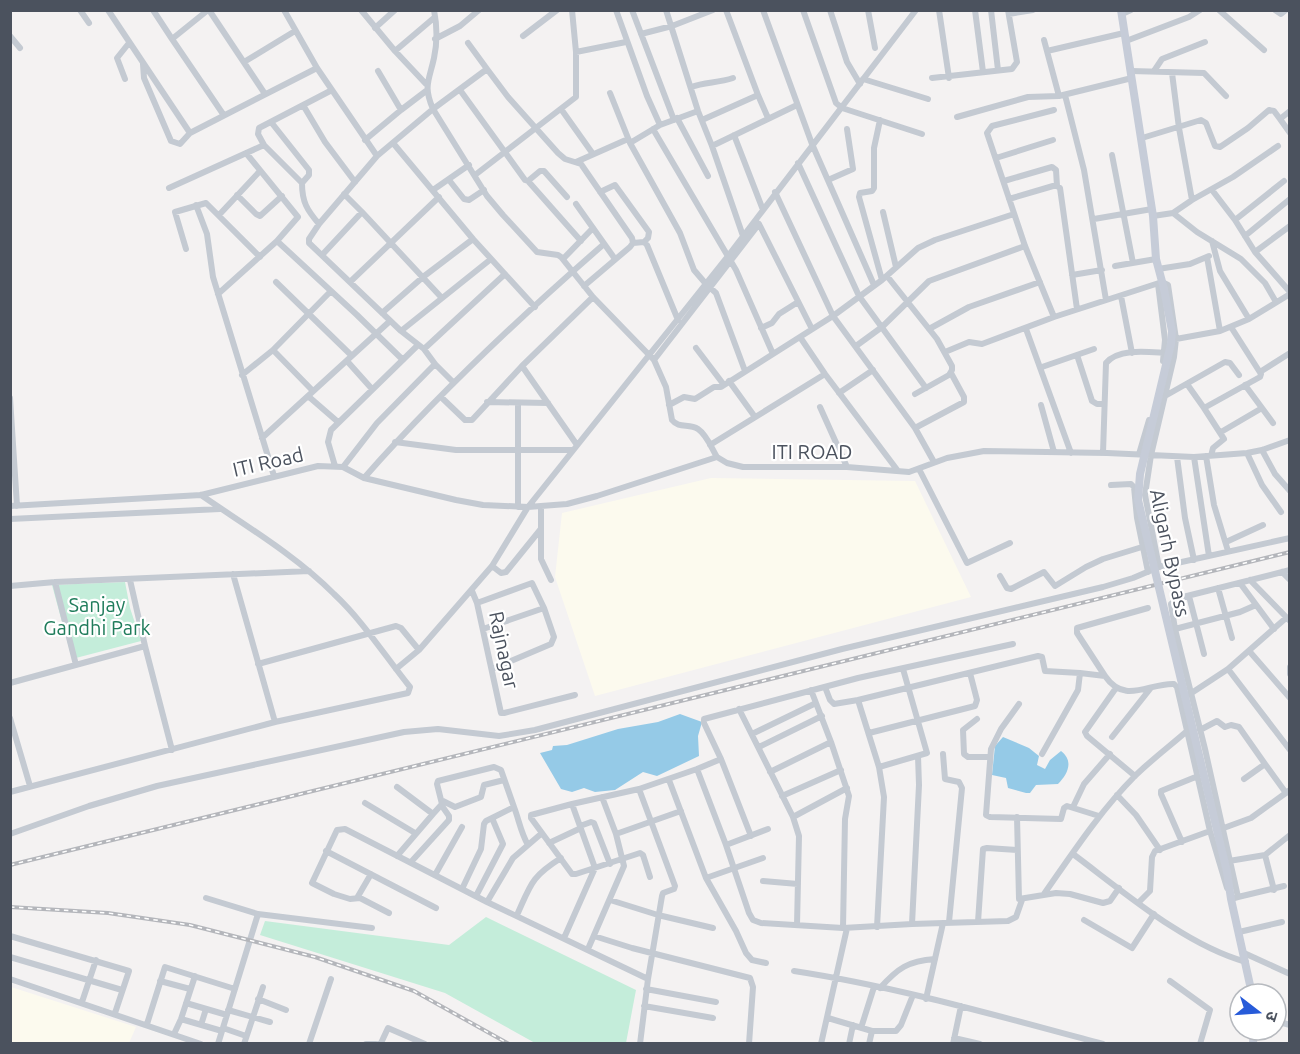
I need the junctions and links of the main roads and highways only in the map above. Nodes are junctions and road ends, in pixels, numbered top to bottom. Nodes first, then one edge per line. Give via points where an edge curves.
1 (1121, 12) edge
2 (1250, 982) edge

1 - 2 main road, Aligarh Bypass, bridge via 1153,212 1156,260 1172,331 1140,474 1138,500 1234,898

